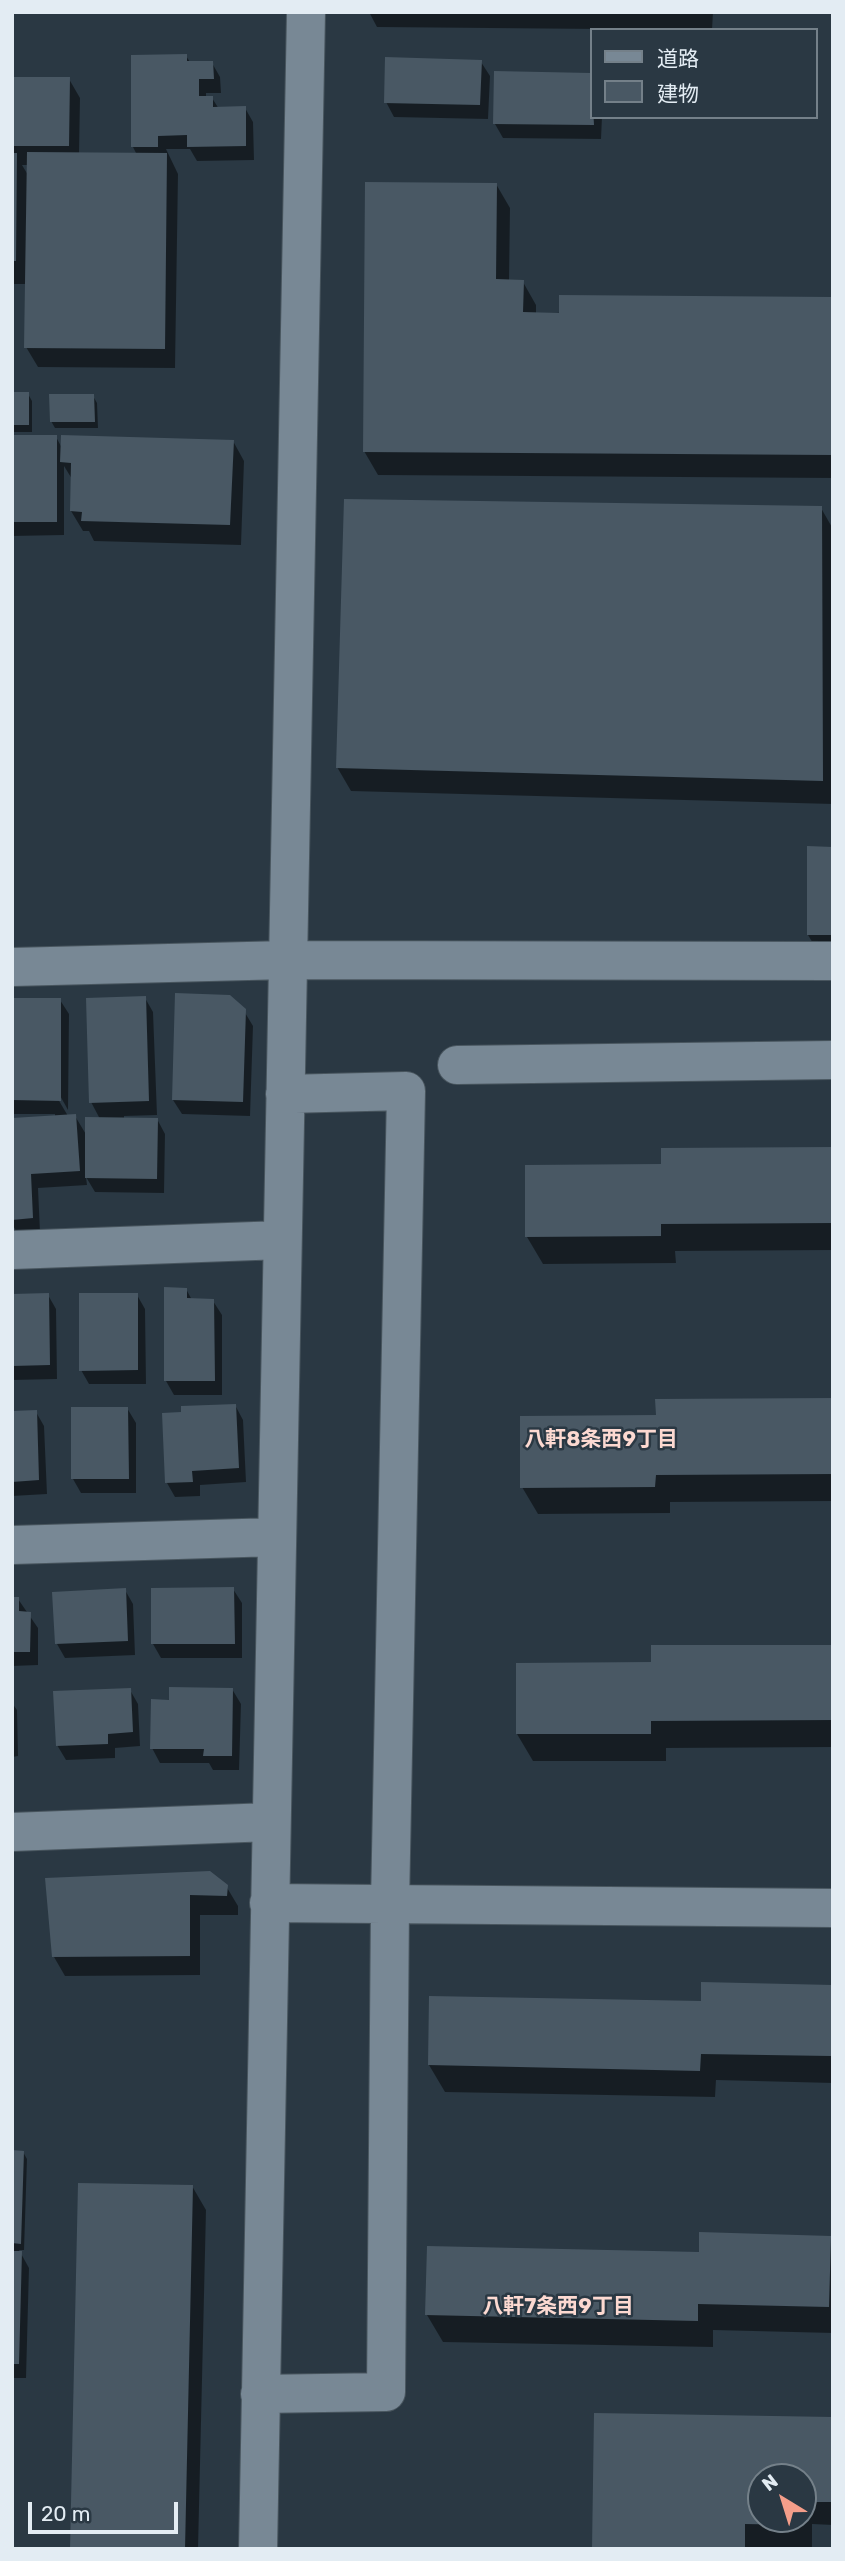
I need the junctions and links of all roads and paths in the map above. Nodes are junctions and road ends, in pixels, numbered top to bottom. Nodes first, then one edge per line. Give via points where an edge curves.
1 (306, 12) edge
2 (287, 960) junction
3 (833, 961) edge
4 (12, 967) edge
5 (833, 1060) edge
6 (457, 1065) dead end
7 (285, 1094) junction
8 (282, 1240) junction
9 (12, 1250) edge
10 (276, 1537) junction
11 (12, 1545) edge
12 (270, 1822) junction
13 (12, 1832) edge
14 (269, 1903) junction
15 (390, 1904) junction
16 (833, 1908) edge
17 (260, 2395) junction
18 (258, 2549) edge

1 - 2 street
2 - 3 street
2 - 4 street
2 - 7 street
5 - 6 street
7 - 8 street
7 - 15 street via 405,1091
8 - 9 street
8 - 10 street
10 - 11 street
10 - 12 street
12 - 13 street
12 - 14 street
14 - 15 street
14 - 17 street
15 - 16 street
15 - 17 street via 386,2392
17 - 18 street

